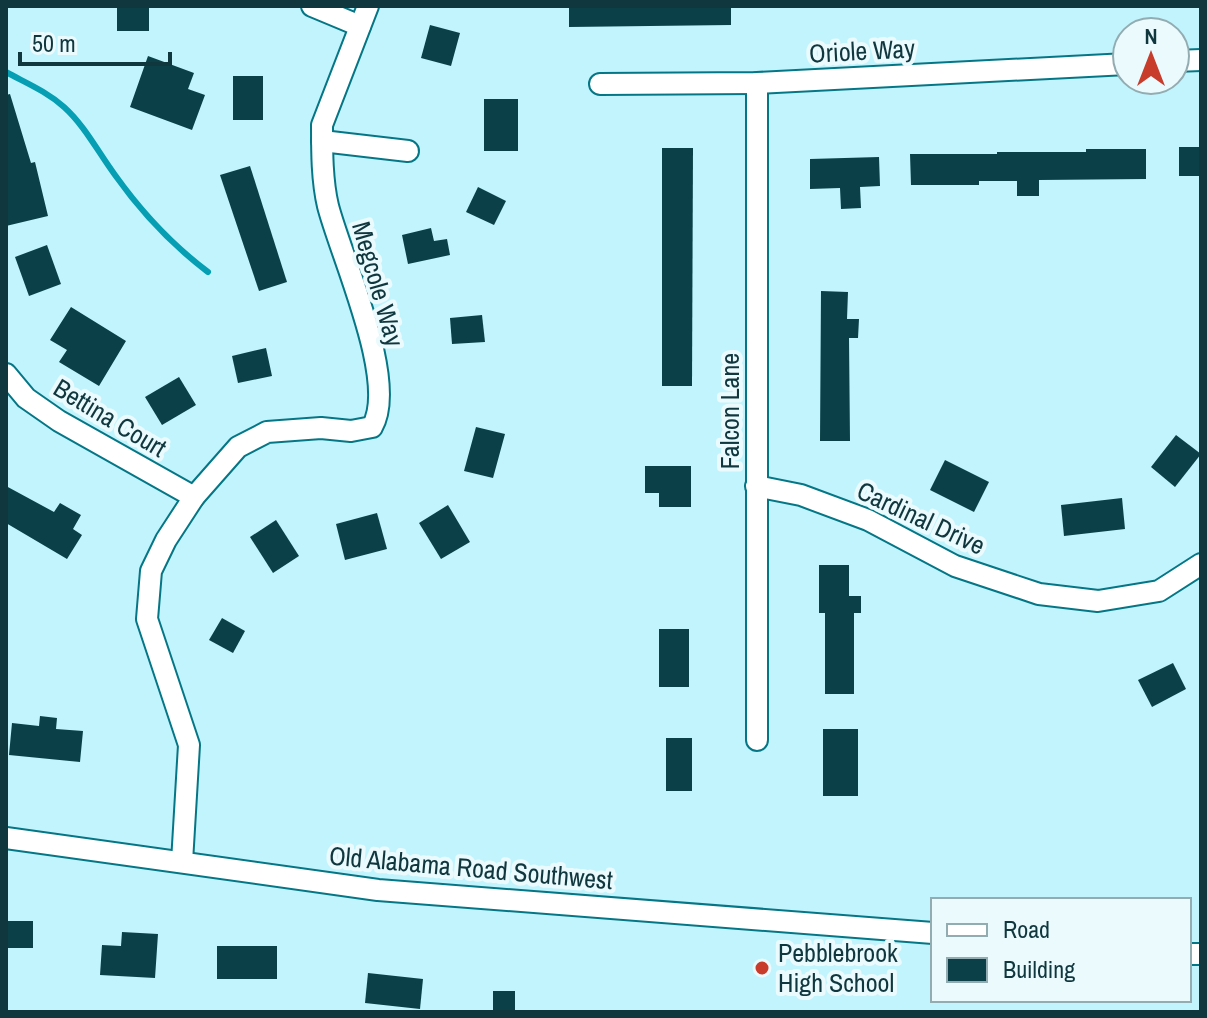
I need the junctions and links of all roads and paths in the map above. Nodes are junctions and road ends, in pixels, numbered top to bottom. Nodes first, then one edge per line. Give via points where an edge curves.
1 (312, 6) edge
2 (368, 6) edge
3 (360, 26) junction
4 (1111, 65) edge
5 (757, 83) junction
6 (600, 84) dead end
7 (322, 141) junction
8 (408, 151) dead end
9 (6, 374) edge
10 (756, 486) junction
11 (194, 497) junction
12 (1201, 564) edge
13 (757, 740) dead end
14 (6, 838) edge
15 (182, 862) junction
16 (931, 933) edge

1 - 3 street
2 - 3 street, Megcole Way
3 - 7 street, Megcole Way via 322,125
4 - 5 street, Oriole Way
5 - 6 street, Oriole Way
5 - 10 street, Falcon Lane
7 - 8 street
7 - 11 street, Megcole Way via 327,204 374,348 379,415 372,427 351,431 267,432 238,447
9 - 11 street, Bettina Court via 26,398 59,421
10 - 12 street, Cardinal Drive via 801,495 868,520 955,566 1039,594 1098,601 1159,591
10 - 13 street, Falcon Lane
11 - 15 street, Megcole Way via 151,571 147,596 147,619 189,745
14 - 15 street, Old Alabama Road Southwest
15 - 16 street, Old Alabama Road Southwest via 378,890

